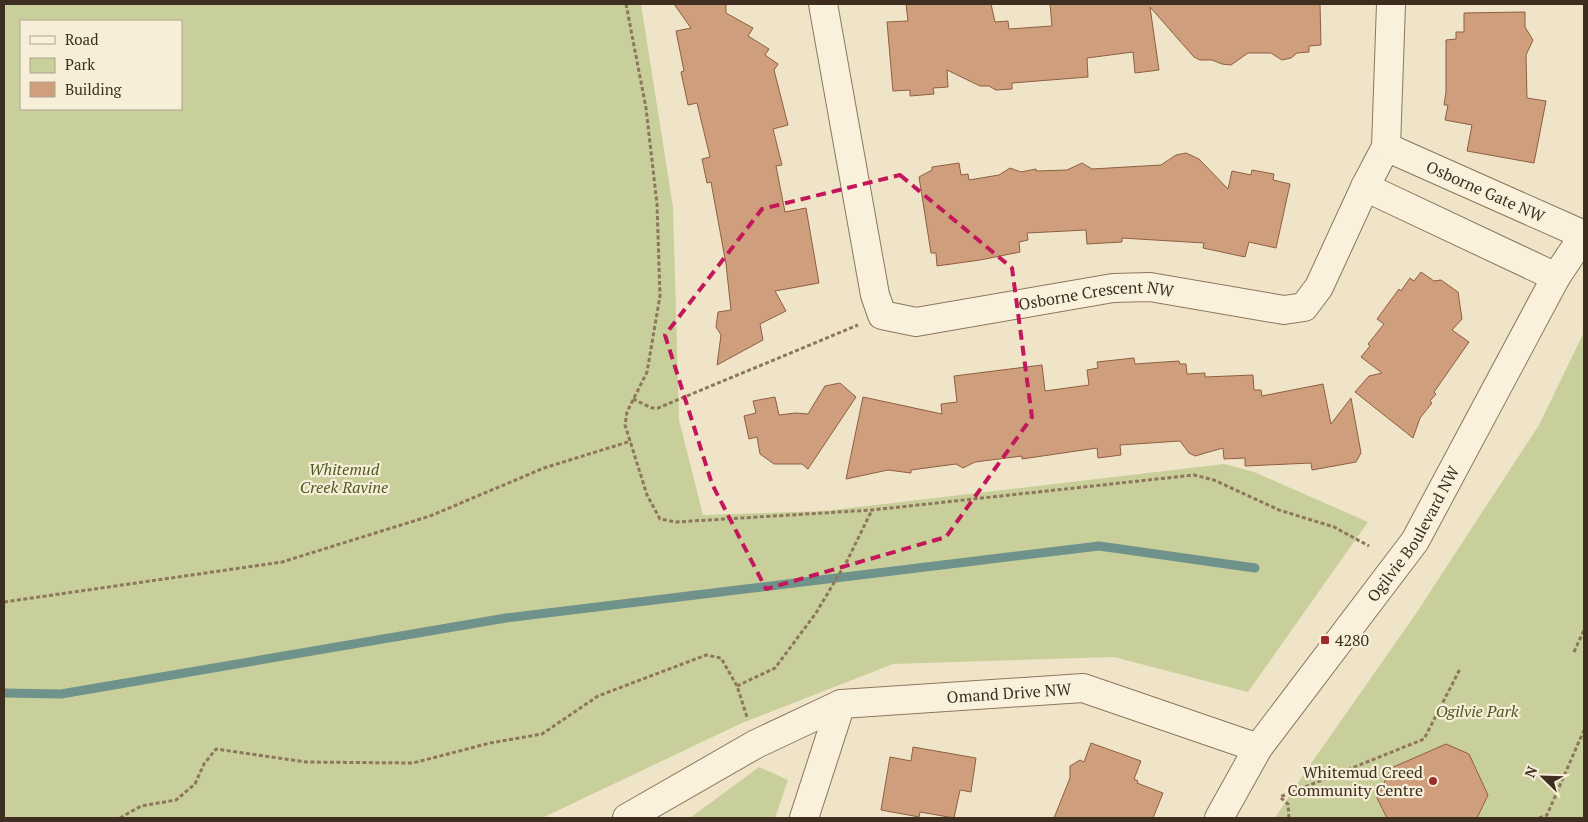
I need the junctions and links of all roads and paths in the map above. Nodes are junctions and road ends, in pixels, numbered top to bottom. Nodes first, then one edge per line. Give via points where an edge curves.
1 (626, 4) edge
2 (823, 4) edge
3 (1391, 4) edge
4 (1386, 147) junction
5 (1365, 187) junction
6 (1584, 235) edge
7 (1556, 277) junction
8 (882, 315) junction
9 (633, 399) junction
10 (631, 441) junction
11 (872, 510) junction
12 (1369, 546) dead end
13 (4, 602) edge
14 (1584, 630) edge
15 (1574, 652) dead end
16 (1460, 669) dead end
17 (737, 686) junction
18 (841, 704) junction
19 (1584, 730) edge
20 (756, 744) junction
21 (1258, 748) junction
22 (120, 818) edge
23 (627, 818) edge
24 (804, 818) edge
25 (1219, 818) edge
26 (1289, 818) edge
27 (1539, 818) edge

1 - 9 path via 646,108 657,204 660,287 647,372
2 - 8 street via 875,295
3 - 4 street, Osborne Crescent NW
4 - 5 street, Osborne Crescent NW
4 - 6 street, Osborne Gate NW
5 - 7 street
5 - 8 street, Osborne Crescent NW via 1319,287 1304,307 1284,310 1150,287 1113,288 916,322
6 - 7 street, Ogilvie Boulevard NW
7 - 21 street, Ogilvie Boulevard NW via 1416,541
8 - 9 path via 658,408
9 - 10 path via 626,425
10 - 11 path via 652,507 660,520
10 - 13 path via 544,468 430,516 282,562
11 - 12 path via 1194,475 1214,480 1279,510 1334,527
11 - 17 path via 816,613 775,668
14 - 15 path
16 - 26 path via 1424,739 1280,797 1288,804
17 - 20 path
17 - 22 path via 720,658 706,655 598,696 542,734 490,743 413,763 306,762 216,749 204,764 195,784 176,800 141,806
18 - 20 street, Omand Drive NW
18 - 21 street, Omand Drive NW via 1083,688
18 - 24 street
19 - 27 path via 1548,815
20 - 23 street, Omand Drive NW
21 - 25 street, Ogilvie Boulevard NW

